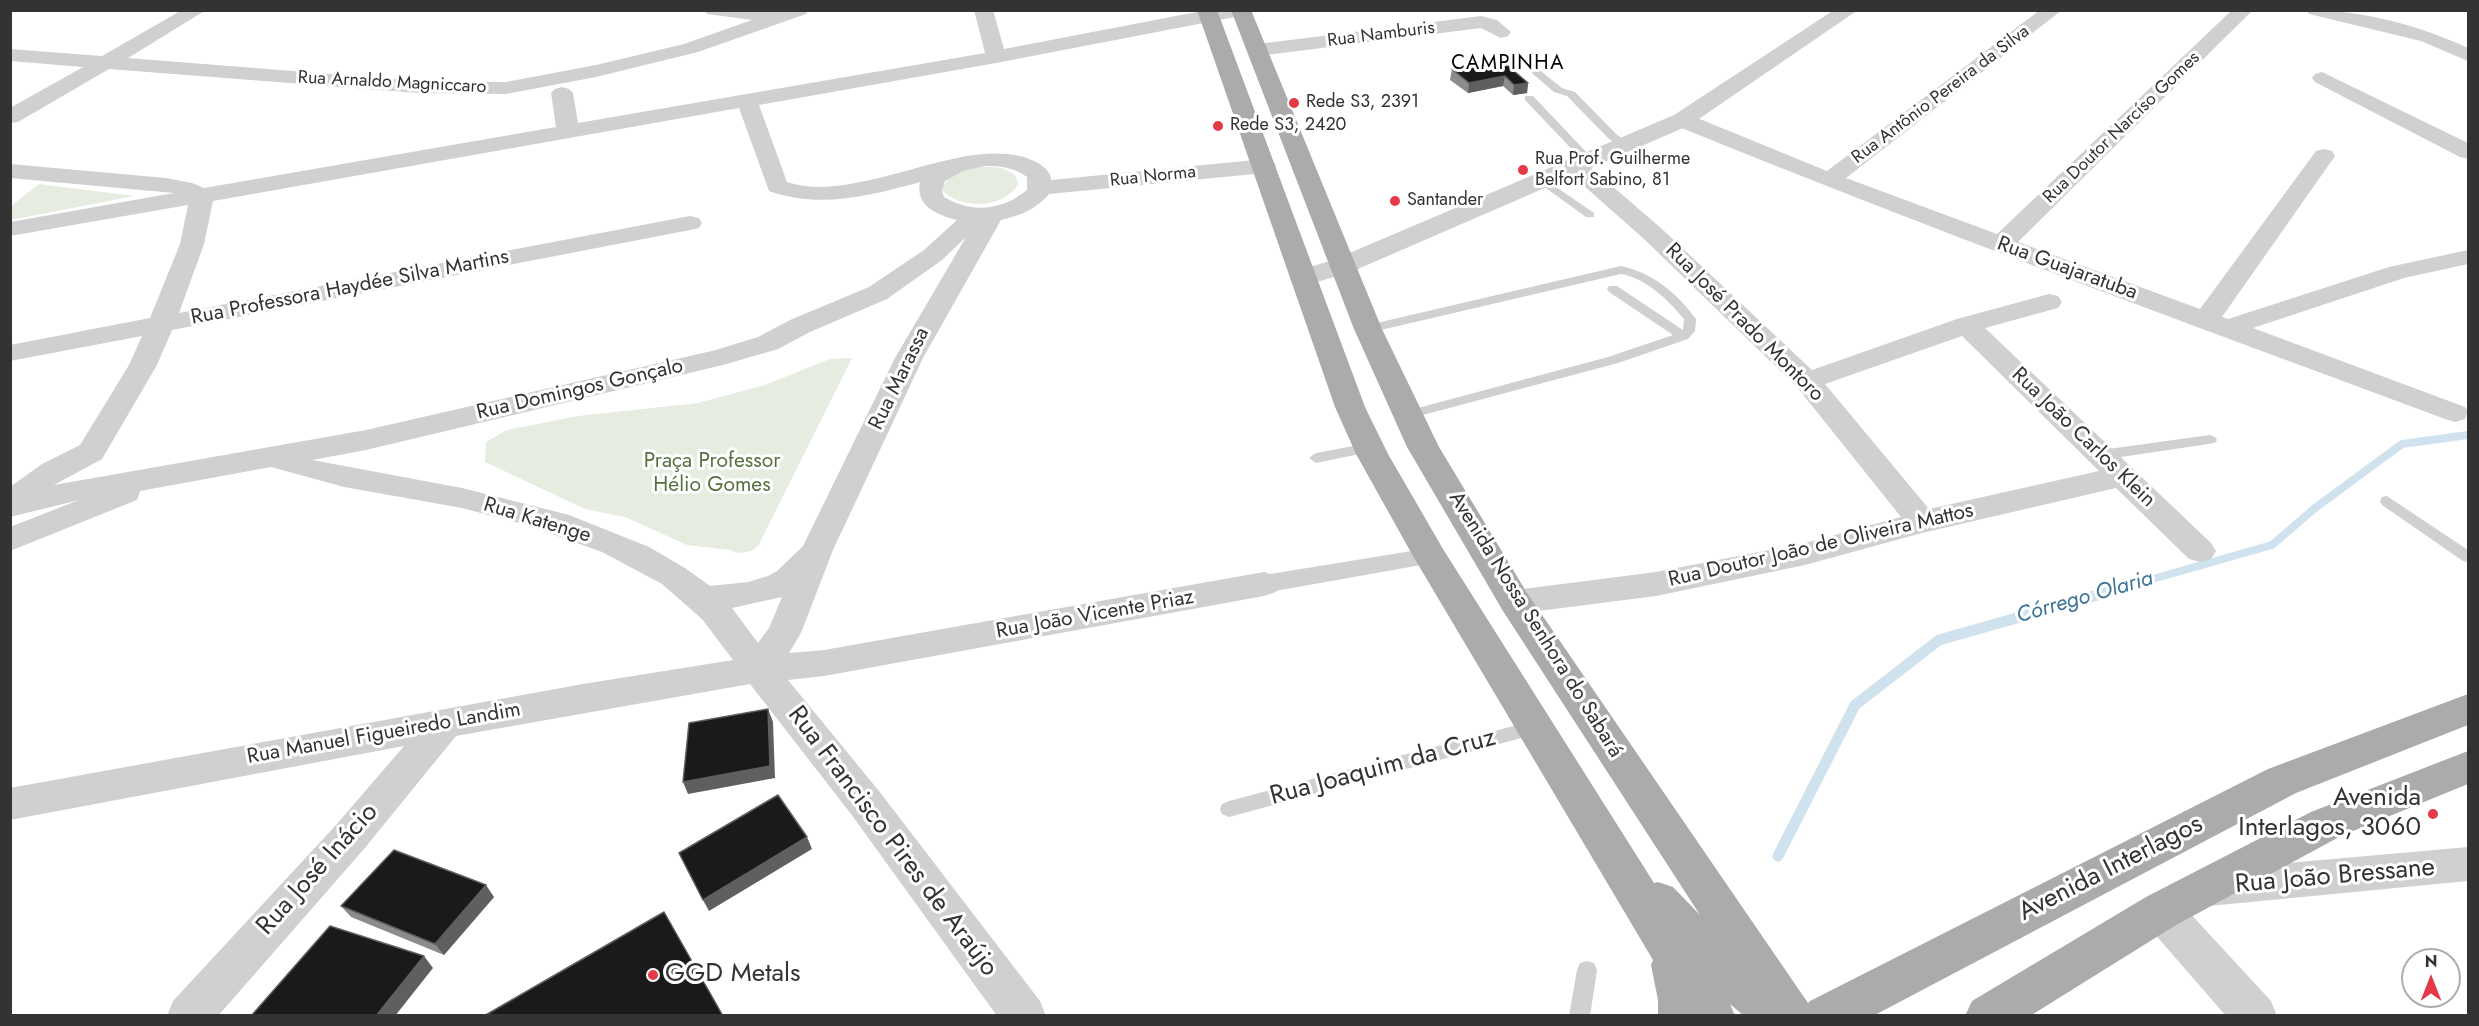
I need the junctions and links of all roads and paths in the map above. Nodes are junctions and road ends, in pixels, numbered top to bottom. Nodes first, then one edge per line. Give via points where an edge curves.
1 (197, 10) edge
2 (714, 10) edge
3 (982, 10) edge
4 (1240, 10) edge
5 (1848, 10) edge
6 (2053, 10) edge
7 (2244, 10) edge
8 (2316, 10) edge
9 (2345, 13) edge
10 (790, 14) edge
11 (1209, 14) edge
12 (1501, 32) dead end
13 (2428, 37) junction
14 (2469, 44) edge
15 (1258, 50) junction
16 (10, 55) edge
17 (2469, 55) edge
18 (996, 57) junction
19 (105, 62) junction
20 (1530, 66) dead end
21 (596, 71) junction
22 (2322, 78) dead end
23 (506, 88) junction
24 (562, 93) junction
25 (1529, 98) edge
26 (747, 100) junction
27 (10, 117) edge
28 (1682, 120) junction
29 (568, 131) junction
30 (1623, 144) junction
31 (2469, 152) edge
32 (2324, 156) dead end
33 (1581, 162) junction
34 (1265, 166) junction
35 (945, 169) junction
36 (10, 171) edge
37 (38, 173) junction
38 (1540, 179) junction
39 (1829, 180) junction
40 (872, 188) junction
41 (1041, 188) junction
42 (10, 193) edge
43 (202, 196) junction
44 (934, 201) junction
45 (984, 214) junction
46 (1590, 215) dead end
47 (690, 223) dead end
48 (10, 229) edge
49 (2000, 245) junction
50 (2469, 257) edge
51 (1342, 266) junction
52 (1303, 278) junction
53 (1613, 289) dead end
54 (2049, 302) dead end
55 (161, 324) junction
56 (2217, 324) junction
57 (1966, 325) junction
58 (1368, 329) junction
59 (1683, 336) junction
60 (10, 353) edge
61 (1807, 381) junction
62 (2455, 413) dead end
63 (1408, 415) junction
64 (2210, 440) dead end
65 (1369, 447) junction
66 (92, 452) junction
67 (270, 457) junction
68 (1316, 458) dead end
69 (2112, 466) junction
70 (84, 500) junction
71 (10, 501) edge
72 (2387, 501) dead end
73 (10, 506) edge
74 (1922, 522) junction
75 (10, 540) edge
76 (817, 550) junction
77 (2200, 551) dead end
78 (1430, 555) junction
79 (2469, 557) edge
80 (1264, 584) joint
81 (703, 599) junction
82 (1515, 602) junction
83 (759, 669) junction
84 (2469, 709) edge
85 (445, 723) junction
86 (1536, 727) junction
87 (2469, 767) edge
88 (10, 804) edge
89 (1229, 809) dead end
90 (1608, 847) junction
91 (2469, 864) edge
92 (2202, 889) junction
93 (2161, 911) junction
94 (1668, 946) junction
95 (1587, 970) dead end
96 (189, 1016) edge
97 (1024, 1016) edge
98 (1579, 1016) edge
99 (1681, 1016) edge
100 (1712, 1016) edge
101 (1781, 1016) edge
102 (1791, 1016) edge
103 (1826, 1016) edge
104 (1988, 1016) edge
105 (2254, 1016) edge

1 - 19 street
2 - 10 street
3 - 18 street
4 - 11 street
4 - 15 main road, Avenida Nossa Senhora do Sabará
5 - 28 street
6 - 39 street, Rua Antônio Pereira da Silva
7 - 49 street, Rua Doutor Narcíso Gomes
8 - 9 street
9 - 13 street
10 - 21 street, Rua Arnaldo Magniccaro via 710,42
11 - 18 street
11 - 34 main road
12 - 15 street, Rua Namburis via 1483,22
13 - 14 street
13 - 17 street
15 - 51 main road, Avenida Nossa Senhora do Sabará
16 - 19 street, Rua Arnaldo Magniccaro
18 - 26 street
19 - 23 street, Rua Arnaldo Magniccaro via 419,87
19 - 27 street
20 - 30 lane via 1557,90 1571,94
21 - 23 street, Rua Arnaldo Magniccaro
21 - 24 street
22 - 31 street
23 - 24 street
24 - 29 street
25 - 33 lane
26 - 29 street
26 - 40 street via 777,186 791,193 811,195
28 - 30 street
28 - 39 street, Rua Guajaratuba
29 - 43 street
30 - 33 street
32 - 56 street
33 - 38 street
33 - 61 street, Rua José Prado Montoro
34 - 41 street, Rua Norma
34 - 52 main road
35 - 40 street
35 - 41 street via 984,159 1018,162 1039,175
35 - 44 street via 929,188
36 - 37 street
37 - 42 street
37 - 43 street via 166,185
38 - 46 lane
38 - 51 street
39 - 49 street, Rua Guajaratuba
40 - 44 street
41 - 45 street via 1021,206
43 - 48 street
43 - 55 street via 192,244
44 - 45 street via 951,211
45 - 67 street, Rua Domingos Gonçalo via 878,293 768,343 366,440
45 - 76 street, Rua Marassa via 909,358
47 - 55 street, Rua Professora Haydée Silva Martins
49 - 56 street, Rua Guajaratuba
50 - 56 street via 2398,272
51 - 52 street
51 - 58 main road, Avenida Nossa Senhora do Sabará
52 - 65 main road
53 - 59 lane
54 - 57 street
55 - 60 street, Rua Professora Haydée Silva Martins
55 - 66 street via 143,365
56 - 62 street, Rua Guajaratuba
57 - 61 street
57 - 69 street, Rua João Carlos Klein
58 - 59 lane via 1621,270 1642,276 1684,311 1691,325
58 - 63 main road, Avenida Nossa Senhora do Sabará
59 - 63 lane via 1614,360
61 - 74 street, Rua José Prado Montoro
63 - 82 main road, Avenida Nossa Senhora do Sabará
64 - 69 lane
65 - 68 lane
65 - 78 main road
66 - 70 street via 99,465
66 - 71 street via 53,471
67 - 70 street, Rua Domingos Gonçalo via 148,480 122,496
67 - 81 street, Rua Katenge via 324,474 461,498 561,525 612,544 661,570
69 - 74 street, Rua Doutor João de Oliveira Mattos
69 - 77 street, Rua João Carlos Klein
70 - 73 street, Rua Domingos Gonçalo
70 - 75 street, Rua Domingos Gonçalo
72 - 79 lane
74 - 82 street, Rua Doutor João de Oliveira Mattos via 1805,554 1656,584
76 - 81 street, Rua Marassa via 777,586
76 - 83 street, Rua Marassa via 784,633
78 - 80 street, Rua João Vicente Priaz
78 - 86 main road
80 - 83 street, Rua João Vicente Priaz via 824,663
81 - 83 street, Rua Katenge
82 - 102 main road, Avenida Nossa Senhora do Sabará
83 - 85 street, Rua Manuel Figueiredo Landim
83 - 97 street, Rua Francisco Pires de Araújo via 857,791
84 - 103 main road, Avenida Interlagos via 2282,781
85 - 88 street, Rua Manuel Figueiredo Landim
85 - 96 street, Rua José Inácio via 350,837
86 - 89 lane, Rua Joaquim da Cruz
86 - 90 main road
87 - 92 main road via 2326,824
90 - 94 main road
90 - 101 main road via 1704,951
91 - 92 street, Rua João Bressane
92 - 93 main road
93 - 104 main road
93 - 105 street
94 - 99 main road
94 - 100 main road
95 - 98 lane

